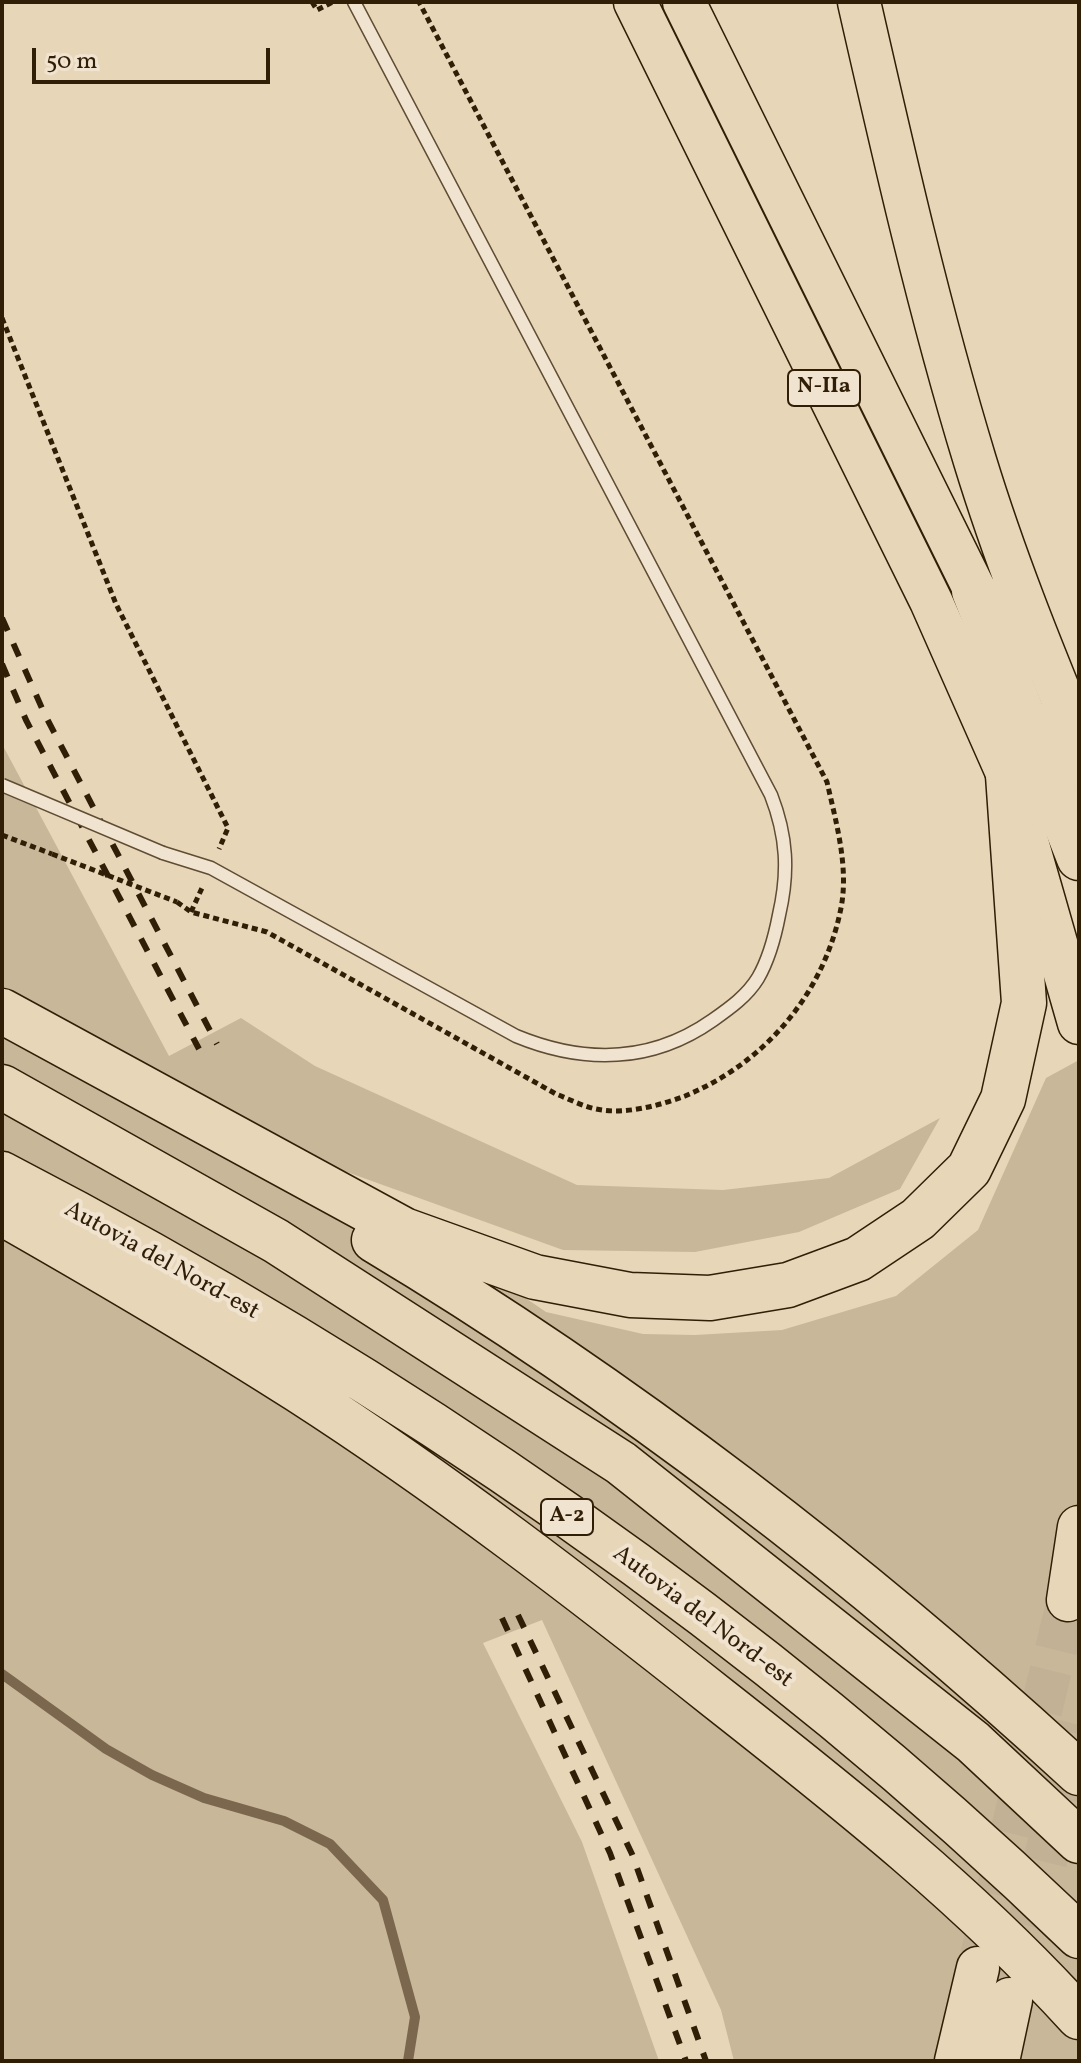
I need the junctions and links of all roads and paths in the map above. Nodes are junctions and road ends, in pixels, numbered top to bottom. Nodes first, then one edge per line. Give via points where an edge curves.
1 (312, 2) edge
2 (333, 2) edge
3 (354, 2) edge
4 (419, 2) edge
5 (635, 2) edge
6 (684, 2) edge
7 (859, 2) edge
8 (2, 318) edge
9 (974, 591) junction
10 (1079, 740) edge
11 (1008, 775) junction
12 (2, 785) edge
13 (1079, 793) edge
14 (2, 835) edge
15 (1079, 858) edge
16 (211, 868) junction
17 (191, 912) junction
18 (2, 1011) edge
19 (1079, 1023) edge
20 (2, 1037) edge
21 (2, 1087) edge
22 (2, 1174) edge
23 (2, 1213) edge
24 (1079, 1527) edge
25 (1068, 1600) tunnel mouth
26 (1079, 1773) edge
27 (1079, 1841) edge
28 (1079, 1936) edge
29 (978, 1968) tunnel mouth
30 (1010, 2000) tunnel mouth
31 (1079, 2017) edge
32 (956, 2061) edge
33 (997, 2061) edge

1 - 2 path via 317,10
3 - 16 lane via 771,795 783,826 783,896 762,969 735,1005 652,1052 587,1056 548,1050 516,1036
4 - 17 path via 827,782 841,843 841,907 821,967 793,1016 756,1056 716,1083 631,1110 596,1109 556,1094 267,932
5 - 11 highway, N-IIa via 931,601
6 - 9 highway, N-IIa
7 - 10 highway via 906,206 975,461
8 - 16 path via 116,604 228,828
9 - 13 highway
9 - 15 highway
11 - 18 highway via 1024,1003 1003,1099 969,1169 918,1219 858,1259 788,1285 694,1298 630,1295 535,1277 404,1230
11 - 19 highway, N-IIa
12 - 16 lane, bridge
14 - 17 path, bridge
16 - 17 path
20 - 26 highway via 268,1176 443,1281 813,1544
21 - 27 highway via 276,1241 621,1463 973,1742
22 - 28 highway, Autovia del Nord-est / A-2 via 260,1317 537,1495 800,1692 925,1795
23 - 31 highway via 301,1392 482,1518 820,1779 941,1881
24 - 25 highway
29 - 32 highway
30 - 33 highway

